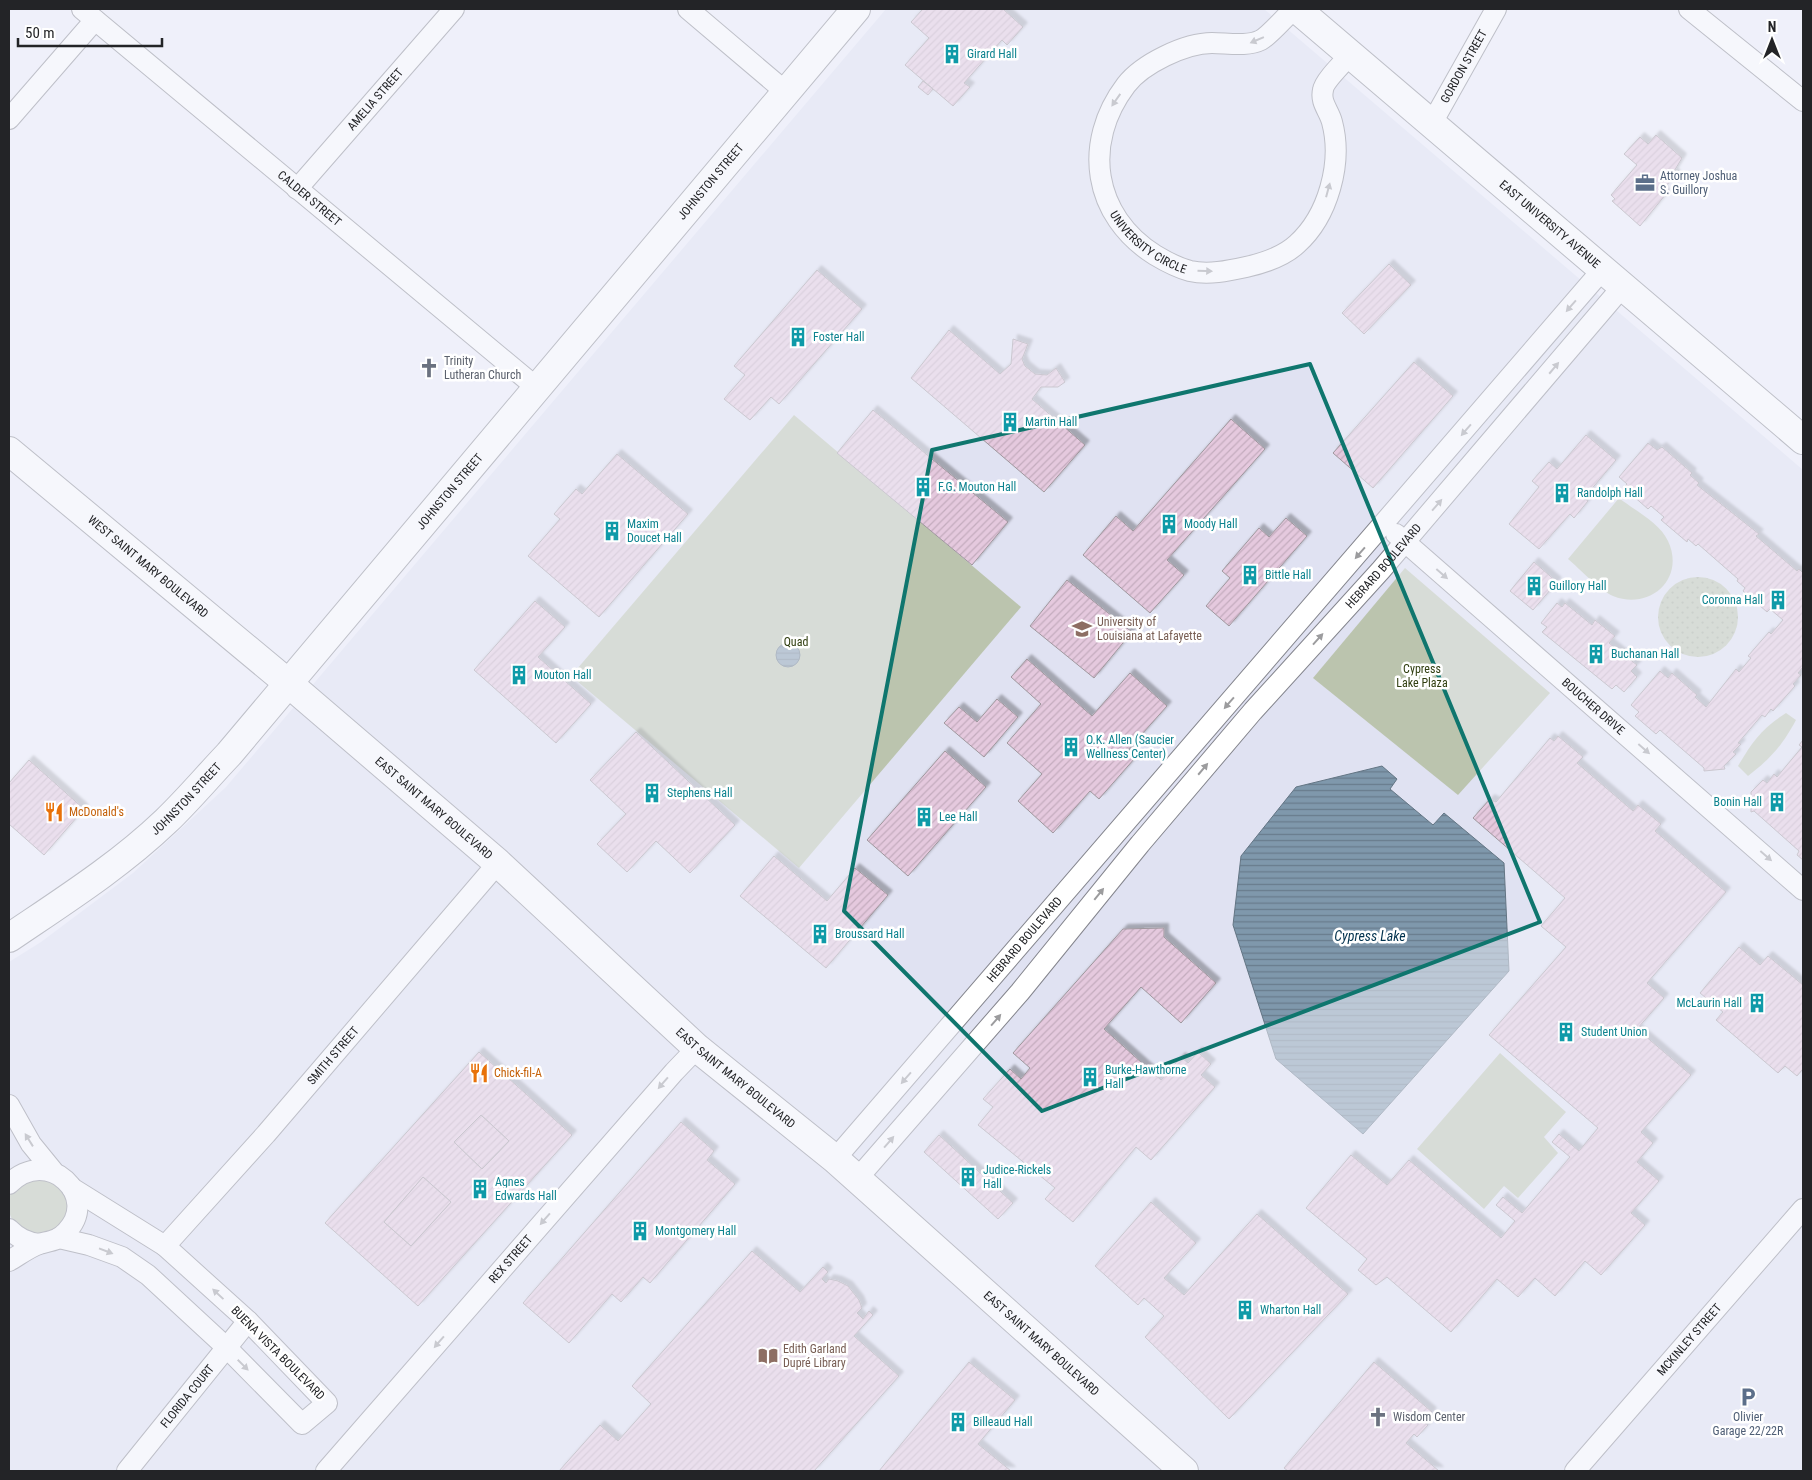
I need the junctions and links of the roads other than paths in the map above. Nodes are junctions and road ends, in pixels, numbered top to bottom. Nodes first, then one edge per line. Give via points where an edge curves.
1 (454, 9) edge
2 (688, 9) edge
3 (856, 9) edge
4 (1296, 9) edge
5 (1496, 9) edge
6 (1689, 9) edge
7 (88, 14) edge
8 (1351, 54) junction
9 (786, 93) junction
10 (1803, 101) edge
11 (9, 120) edge
12 (1432, 123) junction
13 (297, 189) junction
14 (1613, 278) junction
15 (1512, 376) junction
16 (537, 388) junction
17 (1532, 394) junction
18 (1803, 440) edge
19 (9, 451) edge
20 (1385, 524) junction
21 (1405, 542) junction
22 (288, 683) junction
23 (1122, 826) junction
24 (1140, 844) junction
25 (498, 863) junction
26 (1803, 890) edge
27 (9, 938) edge
28 (697, 1048) junction
29 (928, 1052) junction
30 (950, 1073) junction
31 (9, 1106) edge
32 (835, 1159) junction
33 (53, 1171) junction
34 (858, 1179) junction
35 (9, 1184) edge
36 (72, 1188) junction
37 (1803, 1209) edge
38 (9, 1229) edge
39 (59, 1238) junction
40 (39, 1244) junction
41 (165, 1246) junction
42 (9, 1262) edge
43 (248, 1321) junction
44 (226, 1347) junction
45 (127, 1471) edge
46 (326, 1471) edge
47 (1184, 1471) edge
48 (1575, 1471) edge

1 - 13 street, AMELIA STREET
2 - 9 street
3 - 9 main road, JOHNSTON STREET
4 - 8 main road, EAST UNIVERSITY AVENUE
4 -> 8 street, UNIVERSITY CIRCLE via 1262,40 1246,44 1209,43 1177,50 1149,64 1127,83 1110,107 1100,135 1099,166 1105,198 1120,224 1142,246 1190,271 1225,272 1268,262 1297,245 1318,220 1334,170 1332,122 1322,101 1323,88
5 - 12 street, GORDON STREET
6 - 10 street
7 - 11 street
7 - 13 street, CALDER STREET
8 - 12 main road, EAST UNIVERSITY AVENUE
9 - 16 main road, JOHNSTON STREET
12 - 14 main road, EAST UNIVERSITY AVENUE
13 - 16 street, CALDER STREET
14 -> 15 street, HEBRARD BOULEVARD
17 -> 14 street, HEBRARD BOULEVARD
14 - 18 main road, EAST UNIVERSITY AVENUE
15 - 17 street
15 -> 20 street, HEBRARD BOULEVARD
16 - 22 main road, JOHNSTON STREET
21 -> 17 street, HEBRARD BOULEVARD
19 - 22 main road, WEST SAINT MARY BOULEVARD
20 - 21 street, BOUCHER DRIVE
20 -> 23 street, HEBRARD BOULEVARD
24 -> 21 street, HEBRARD BOULEVARD via 1253,711
21 -> 26 street, BOUCHER DRIVE
22 - 25 main road, EAST SAINT MARY BOULEVARD
22 - 27 main road, JOHNSTON STREET via 229,754 165,821 98,876
23 - 24 street
23 - 29 street, HEBRARD BOULEVARD
30 -> 24 street, HEBRARD BOULEVARD
25 - 28 main road, EAST SAINT MARY BOULEVARD
25 - 41 street, SMITH STREET via 266,1134
28 - 32 main road, EAST SAINT MARY BOULEVARD
28 -> 46 street, REX STREET
29 - 30 street
29 -> 32 street, HEBRARD BOULEVARD
34 -> 30 street, HEBRARD BOULEVARD
33 -> 31 street, BUENA VISTA BOULEVARD via 31,1144
32 - 34 main road, EAST SAINT MARY BOULEVARD
33 - 35 street via 28,1170
33 - 36 street, BUENA VISTA BOULEVARD
34 - 47 main road, EAST SAINT MARY BOULEVARD
36 - 39 street via 76,1211 73,1222
36 - 41 street, BUENA VISTA BOULEVARD
37 - 48 street, MCKINLEY STREET
38 - 40 street via 17,1238
39 - 40 street, BUENA VISTA BOULEVARD
39 -> 44 street, BUENA VISTA BOULEVARD via 122,1258 154,1280
40 - 42 street, BUENA VISTA BOULEVARD
43 -> 41 street, BUENA VISTA BOULEVARD
43 - 44 street, FLORIDA COURT
44 -> 43 street, BUENA VISTA BOULEVARD via 302,1424 327,1403
44 - 45 street, FLORIDA COURT

